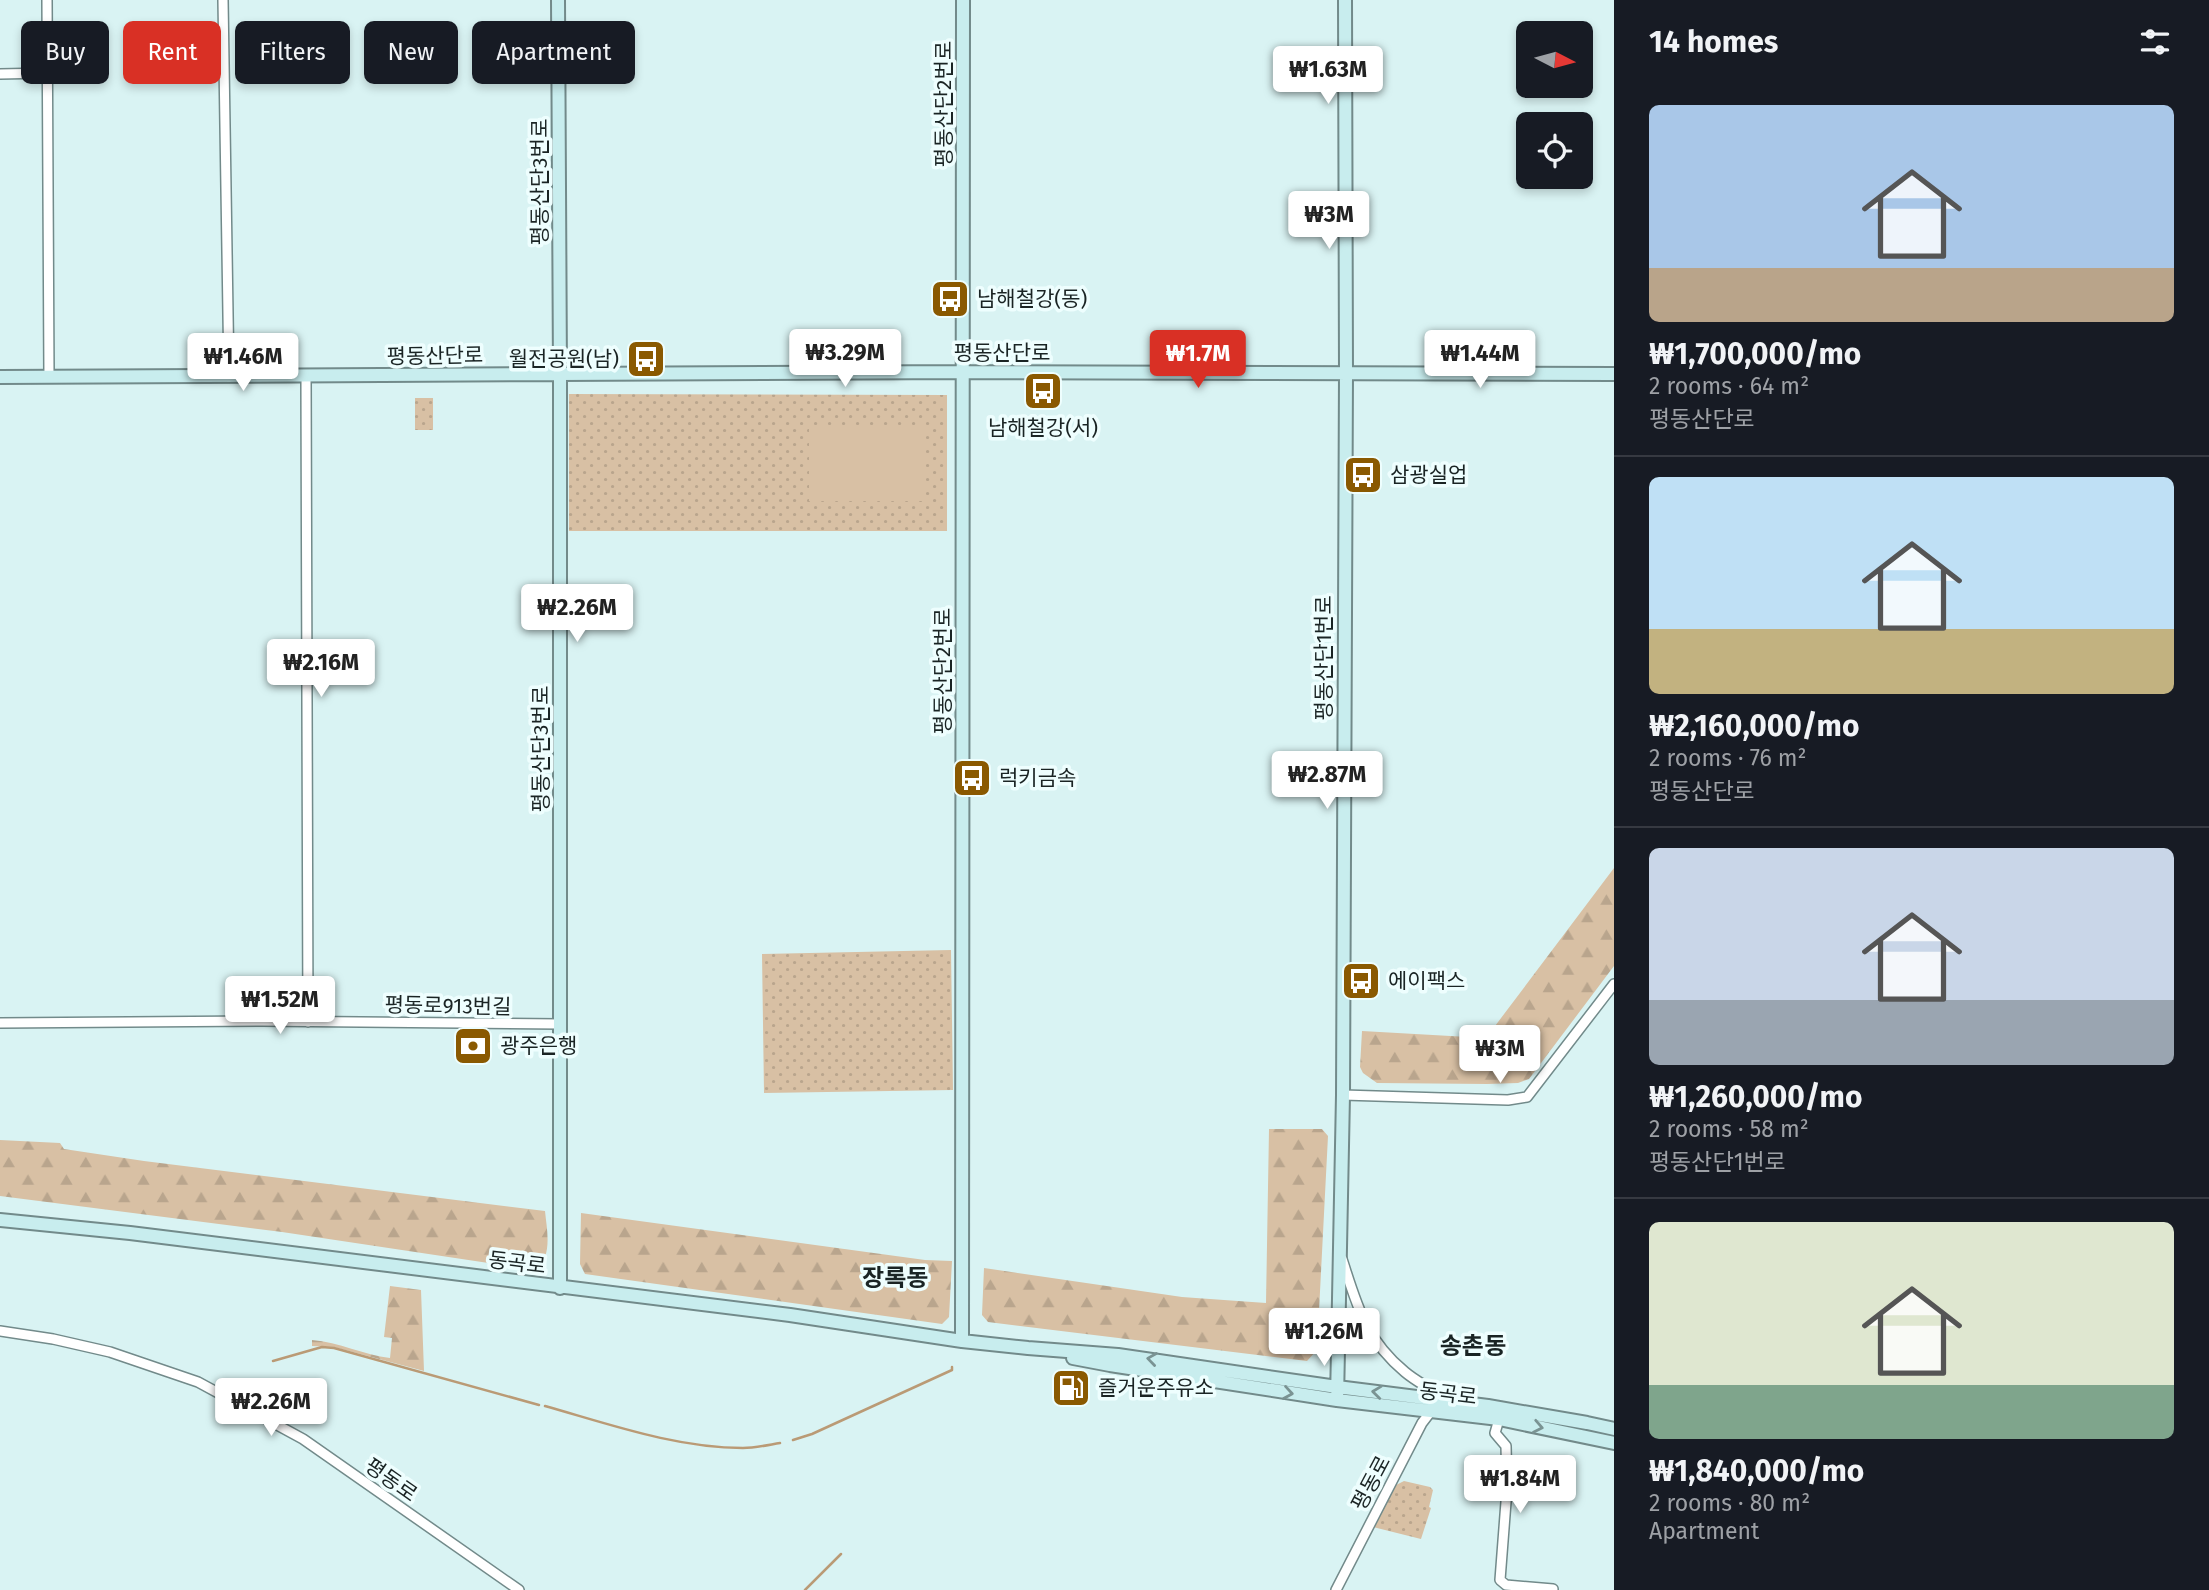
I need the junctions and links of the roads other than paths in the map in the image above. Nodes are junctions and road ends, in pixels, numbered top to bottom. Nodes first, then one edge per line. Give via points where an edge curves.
1 (47, 0) edge
2 (223, 0) edge
3 (558, 0) edge
4 (963, 0) edge
5 (1345, 0) edge
6 (47, 21) edge
7 (0, 74) edge
8 (21, 74) edge
9 (47, 84) edge
10 (963, 372) junction
11 (560, 373) junction
12 (1346, 373) junction
13 (1614, 374) edge
14 (49, 376) junction
15 (306, 376) junction
16 (0, 377) edge
17 (229, 377) junction
18 (1614, 984) edge
19 (307, 1022) junction
20 (0, 1023) edge
21 (560, 1024) junction
22 (1343, 1095) junction
23 (0, 1220) edge
24 (1339, 1250) junction
25 (559, 1288) junction
26 (0, 1331) edge
27 (962, 1341) junction
28 (1337, 1394) junction
29 (1446, 1401) junction
30 (1431, 1410) junction
31 (1499, 1419) junction
32 (1614, 1429) edge
33 (1614, 1443) edge
34 (1553, 1589) edge
35 (519, 1590) edge
36 (1336, 1590) edge

1 - 6 street
2 - 17 street
3 - 11 street, 평동산단3번로
4 - 10 street, 평동산단2번로
5 - 12 street, 평동산단1번로
7 - 8 street
9 - 14 street
10 - 11 street, 평동산단로
10 - 12 street, 평동산단로
10 - 27 street, 평동산단2번로
11 - 15 street, 평동산단로
11 - 21 street, 평동산단3번로
12 - 13 street, 평동산단로
12 - 22 street, 평동산단1번로
14 - 16 street, 평동산단로
14 - 17 street, 평동산단로
15 - 17 street, 평동산단로
15 - 19 street
18 - 22 street via 1527,1097
19 - 20 street, 평동로913번길
19 - 21 street, 평동로913번길
21 - 25 street, 평동산단3번로
22 - 24 street, 평동산단1번로
23 - 25 street, 동곡로
24 - 28 street, 평동산단1번로
24 - 29 street via 1362,1320 1374,1339 1407,1374
25 - 27 street, 동곡로
26 - 35 street, 평동로 via 110,1352 198,1382 303,1439
27 - 28 street, 동곡로 via 1118,1354
29 -> 28 street, 동곡로
28 - 30 street, 동곡로
29 - 30 street, 평동로
29 - 32 street, 동곡로
30 - 31 street, 동곡로
30 - 36 street, 평동로
31 -> 33 street, 동곡로
31 - 34 street via 1495,1433 1506,1446 1507,1489 1500,1580 1506,1585

